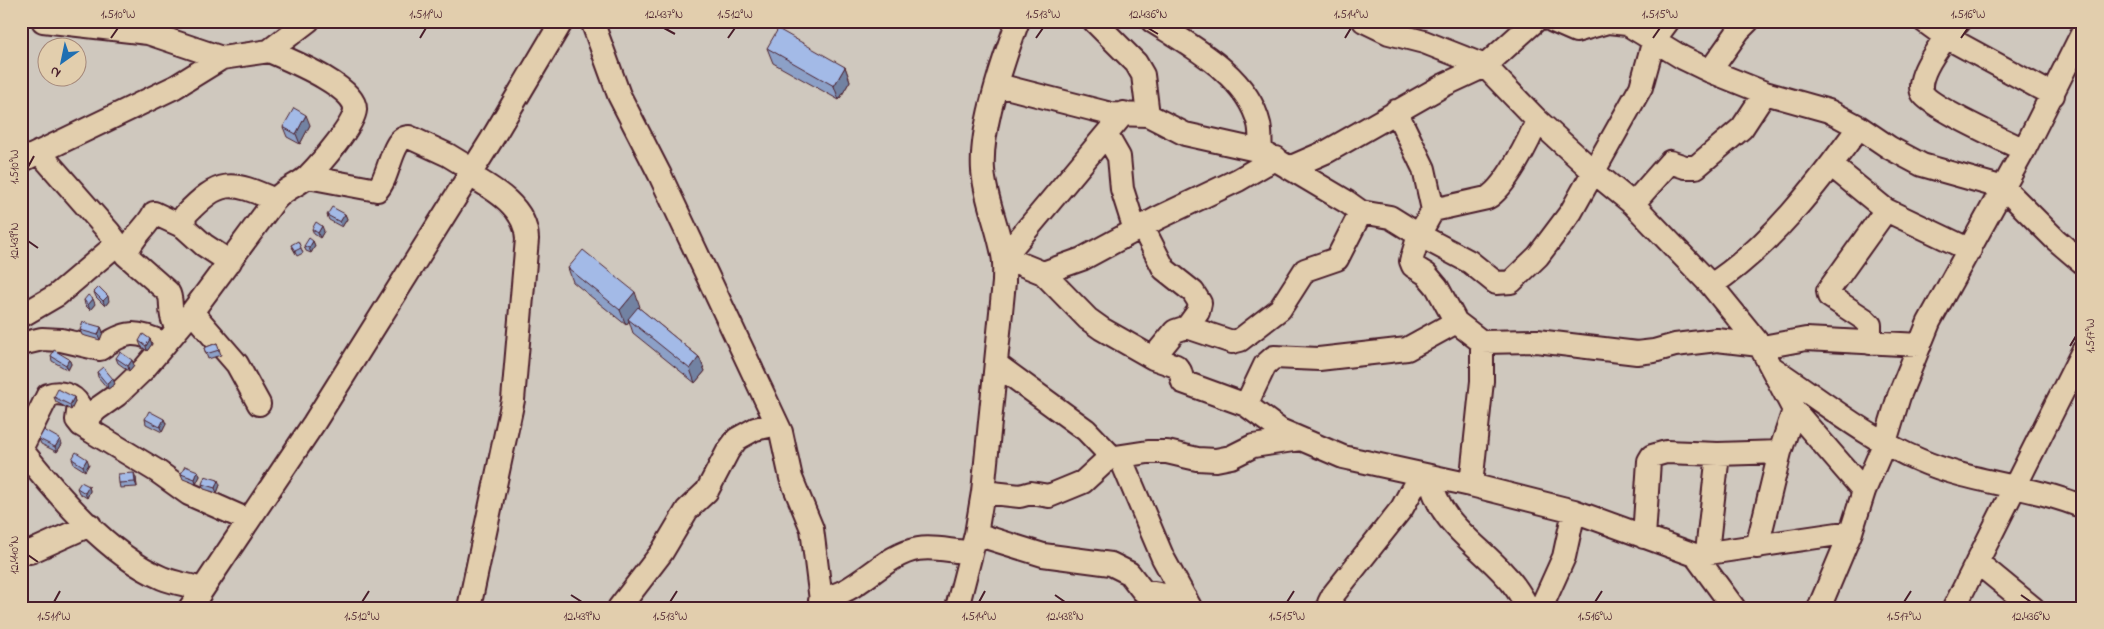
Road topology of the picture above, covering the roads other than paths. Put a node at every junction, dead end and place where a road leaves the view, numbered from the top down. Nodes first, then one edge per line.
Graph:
1 (43, 21) edge
2 (308, 21) edge
3 (562, 21) edge
4 (592, 21) edge
5 (1018, 21) edge
6 (1094, 21) edge
7 (1152, 21) edge
8 (1364, 21) edge
9 (1535, 21) edge
10 (1553, 21) edge
11 (1668, 21) edge
12 (1748, 21) edge
13 (1924, 21) edge
14 (95, 24) edge
15 (1392, 27) edge
16 (1953, 29) edge
17 (2083, 32) edge
18 (1654, 40) junction
19 (269, 51) junction
20 (222, 58) junction
21 (1485, 66) junction
22 (1710, 71) junction
23 (998, 85) junction
24 (1765, 93) junction
25 (2053, 95) junction
26 (1396, 111) junction
27 (1124, 113) junction
28 (1148, 115) junction
29 (1537, 120) junction
30 (1859, 127) junction
31 (1107, 136) junction
32 (2024, 150) junction
33 (30, 156) edge
34 (1275, 159) junction
35 (1832, 165) junction
36 (470, 172) junction
37 (1594, 172) junction
38 (308, 177) junction
39 (2004, 188) junction
40 (275, 200) junction
41 (1634, 204) junction
42 (1433, 210) junction
43 (1886, 210) junction
44 (1361, 212) junction
45 (184, 227) junction
46 (1138, 228) junction
47 (1419, 235) junction
48 (122, 250) junction
49 (1970, 250) junction
50 (1004, 257) junction
51 (230, 262) junction
52 (2083, 263) edge
53 (1043, 273) junction
54 (1711, 285) junction
55 (21, 316) edge
56 (1456, 322) junction
57 (1187, 327) junction
58 (178, 328) junction
59 (1482, 342) junction
60 (1870, 342) junction
61 (21, 344) edge
62 (1759, 344) junction
63 (1920, 345) junction
64 (2083, 352) edge
65 (1152, 358) junction
66 (996, 364) junction
67 (1771, 367) junction
68 (259, 404) dead end
69 (1246, 405) junction
70 (1794, 410) junction
71 (778, 424) junction
72 (81, 425) junction
73 (1304, 439) junction
74 (1885, 442) junction
75 (1780, 452) junction
76 (1718, 454) junction
77 (1115, 458) junction
78 (1425, 476) junction
79 (1471, 485) junction
80 (2015, 488) junction
81 (1864, 491) junction
82 (983, 492) junction
83 (2083, 507) edge
84 (1574, 511) junction
85 (248, 520) junction
86 (90, 525) junction
87 (1851, 532) junction
88 (1644, 538) junction
89 (973, 543) junction
90 (1756, 547) junction
91 (21, 550) edge
92 (1701, 553) junction
93 (1978, 562) junction
94 (202, 589) junction
95 (1143, 600) edge
96 (1188, 603) edge
97 (821, 604) edge
98 (190, 608) edge
99 (469, 608) edge
100 (619, 608) edge
101 (957, 608) edge
102 (1330, 608) edge
103 (1528, 608) edge
104 (1542, 608) edge
105 (1734, 608) edge
106 (1819, 608) edge
107 (1954, 608) edge
108 (2033, 608) edge

1 - 14 street
2 - 19 street
3 - 36 street
4 - 71 street
5 - 23 street
6 - 28 street
7 - 34 street
8 - 15 street
9 - 21 street
10 - 18 street
11 - 18 street
12 - 22 street
13 - 16 street
14 - 20 street
15 - 21 street
16 - 25 street
16 - 32 street
17 - 25 street
18 - 22 street
18 - 37 street
19 - 20 street
19 - 38 street
20 - 33 street
21 - 26 street
21 - 29 street
22 - 24 street
23 - 27 street
23 - 50 street
24 - 30 street
24 - 41 street
25 - 32 street
26 - 34 street
26 - 42 street
27 - 28 street
27 - 31 street
28 - 34 street
29 - 37 street
29 - 42 street
30 - 35 street
30 - 39 street
31 - 46 street
31 - 50 street
32 - 39 street
33 - 48 street
34 - 44 street
34 - 46 street
35 - 43 street
35 - 54 street
36 - 38 street
36 - 85 street
36 - 99 street
37 - 41 street
37 - 47 street
38 - 40 street
39 - 49 street
39 - 52 street
40 - 45 street
40 - 51 street
41 - 54 street
42 - 47 street
43 - 49 street
43 - 60 street
44 - 47 street
44 - 57 street
45 - 48 street
45 - 51 street
46 - 53 street
46 - 57 street
47 - 56 street
48 - 55 street
48 - 58 street
49 - 63 street
50 - 53 street
50 - 66 street
51 - 58 street
53 - 65 street
54 - 62 street
56 - 59 street
56 - 69 street
57 - 65 street
58 - 61 street
58 - 68 street
58 - 72 street
59 - 62 street
59 - 79 street
60 - 62 street
60 - 63 street
62 - 67 street
63 - 74 street
64 - 80 street
65 - 69 street
66 - 77 street
66 - 82 street
67 - 70 street
67 - 74 street
69 - 73 street
70 - 75 street
70 - 81 street
71 - 97 street
71 - 100 street
72 - 85 street
72 - 86 street
73 - 77 street
73 - 78 street
74 - 80 street
74 - 81 street
75 - 76 street
75 - 90 street
76 - 88 street
76 - 92 street
77 - 82 street
77 - 96 street
78 - 79 street
78 - 102 street
78 - 103 street
79 - 84 street
80 - 83 street
80 - 93 street
81 - 87 street
82 - 89 street
84 - 88 street
84 - 104 street
85 - 94 street
86 - 91 street
86 - 94 street
87 - 90 street
87 - 106 street
88 - 92 street
89 - 95 street
89 - 97 street
89 - 101 street
90 - 92 street
92 - 105 street
93 - 107 street
93 - 108 street
94 - 98 street
95 - 96 street

